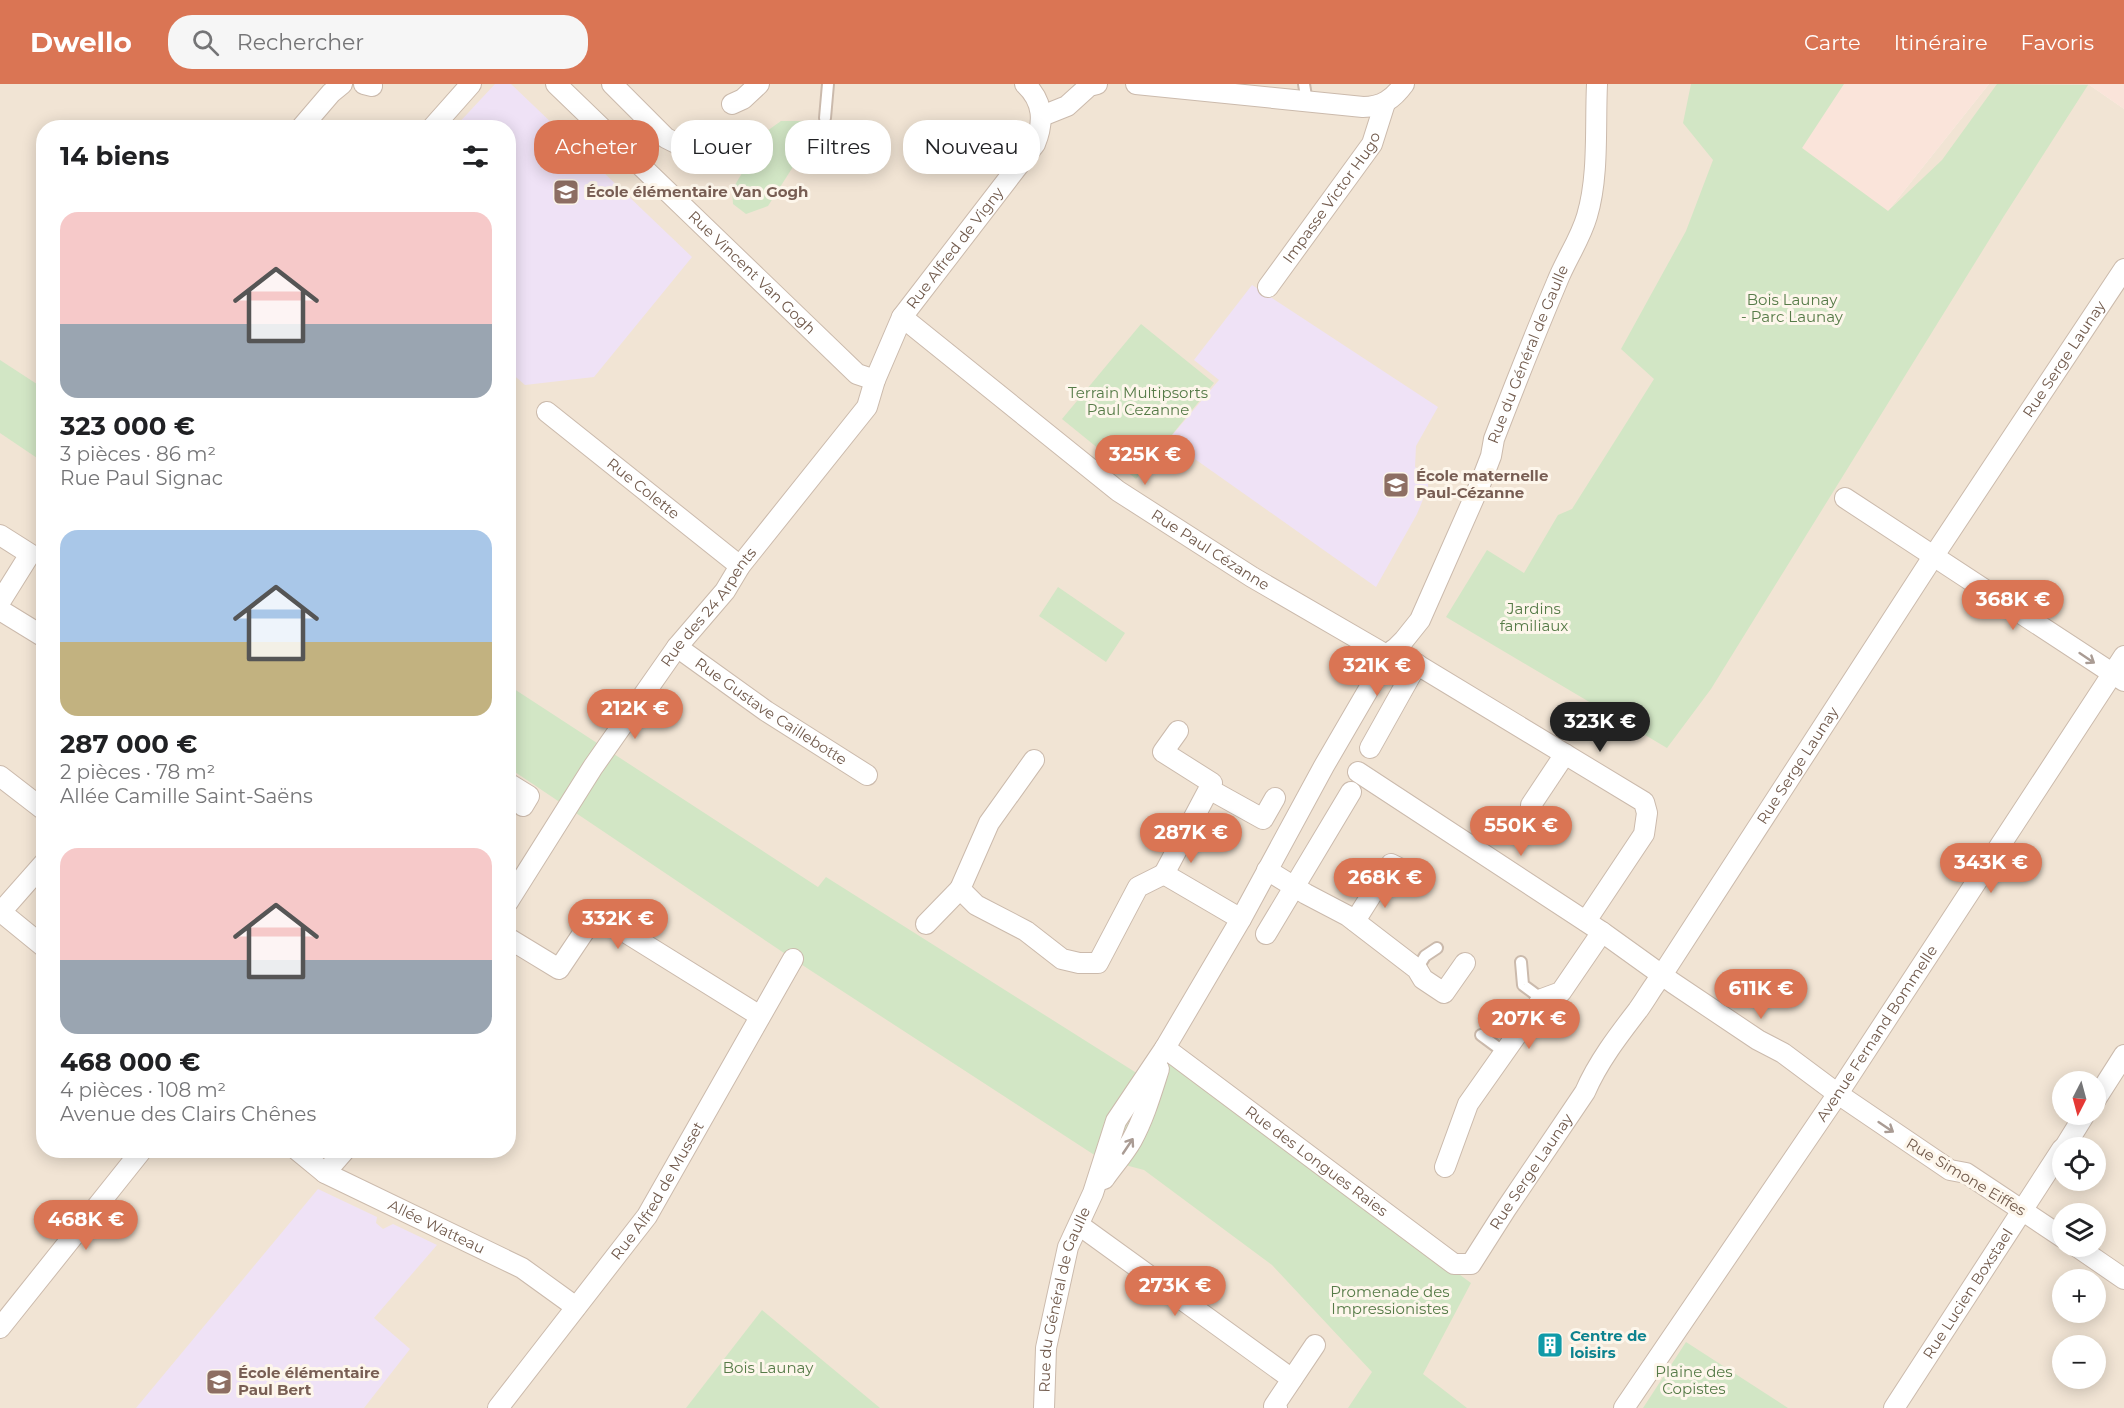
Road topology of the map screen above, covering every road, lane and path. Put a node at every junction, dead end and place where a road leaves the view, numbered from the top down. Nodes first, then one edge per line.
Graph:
1 (342, 84) edge
2 (471, 84) edge
3 (556, 84) edge
4 (612, 84) edge
5 (759, 84) edge
6 (828, 84) edge
7 (1025, 84) edge
8 (1137, 84) edge
9 (1404, 84) edge
10 (1597, 84) edge
11 (1091, 85) edge
12 (1305, 93) edge
13 (1385, 103) junction
14 (732, 104) dead end
15 (1042, 116) junction
16 (825, 118) dead end
17 (308, 120) edge
18 (439, 120) edge
19 (671, 140) edge
20 (2124, 269) edge
21 (1268, 287) dead end
22 (902, 317) junction
23 (875, 380) junction
24 (547, 412) dead end
25 (1845, 498) dead end
26 (0, 535) edge
27 (1934, 556) junction
28 (740, 566) junction
29 (0, 602) edge
30 (0, 610) edge
31 (36, 632) edge
32 (677, 647) junction
33 (1390, 653) junction
34 (2124, 656) edge
35 (1417, 664) junction
36 (2118, 678) edge
37 (1178, 731) dead end
38 (1370, 748) dead end
39 (1565, 754) junction
40 (1034, 760) dead end
41 (1358, 772) dead end
42 (867, 775) dead end
43 (0, 776) edge
44 (516, 788) edge
45 (1209, 789) junction
46 (1351, 792) dead end
47 (1275, 798) dead end
48 (36, 804) edge
49 (523, 806) dead end
50 (1531, 806) dead end
51 (1399, 868) dead end
52 (1267, 870) junction
53 (36, 872) edge
54 (1164, 874) junction
55 (1294, 886) junction
56 (516, 889) edge
57 (960, 889) junction
58 (0, 913) edge
59 (1240, 919) junction
60 (1355, 921) junction
61 (926, 924) dead end
62 (1594, 927) junction
63 (1266, 934) dead end
64 (36, 941) edge
65 (516, 943) edge
66 (1437, 948) dead end
67 (793, 959) dead end
68 (1521, 962) dead end
69 (1465, 963) dead end
70 (1417, 969) junction
71 (1662, 975) junction
72 (1542, 999) junction
73 (760, 1016) junction
74 (1481, 1035) dead end
75 (1165, 1048) junction
76 (1504, 1052) junction
77 (2124, 1055) edge
78 (2106, 1083) edge
79 (1838, 1094) junction
80 (136, 1158) edge
81 (307, 1158) edge
82 (338, 1158) edge
83 (2052, 1165) edge
84 (1445, 1167) dead end
85 (325, 1173) junction
86 (2023, 1210) junction
87 (1079, 1225) junction
88 (2052, 1230) edge
89 (2092, 1257) edge
90 (1471, 1264) joint
91 (2124, 1279) edge
92 (576, 1307) junction
93 (0, 1328) edge
94 (1315, 1345) dead end
95 (1292, 1379) junction
96 (498, 1408) edge
97 (1044, 1408) edge
98 (1277, 1408) edge
99 (1624, 1408) edge
100 (1894, 1408) edge

1 - 17 street
2 - 18 street
3 - 23 street, Rue Vincent Van Gogh
4 - 19 street
5 - 14 street
6 - 16 lane
7 - 15 street
8 - 12 street
9 - 13 street
10 - 33 street, Rue du Général de Gaulle
11 - 15 street
12 - 13 street
13 - 21 street, Impasse Victor Hugo
15 - 22 street, Rue Alfred de Vigny
20 - 27 street, Rue Serge Launay
22 - 23 street, Rue Alfred de Vigny
22 - 33 street, Rue Paul Cézanne
23 - 28 street, Rue des 24 Arpents
24 - 28 street, Rue Colette
25 - 27 street
26 - 29 street
27 -> 36 street
27 - 71 street, Rue Serge Launay
28 - 32 street, Rue des 24 Arpents
30 - 31 street
32 - 42 street, Rue Gustave Caillebotte
32 - 56 street, Rue des 24 Arpents
33 - 35 street, Rue Paul Cézanne
33 - 52 street, Rue du Général de Gaulle
34 - 36 street, Avenue Fernand Bommelle
35 - 38 street
35 - 39 street, Rue Paul Cézanne
36 - 79 street, Avenue Fernand Bommelle
37 - 45 street
39 - 50 street
39 - 62 street, Rue Paul Cézanne
40 - 57 street
41 - 62 street, Rue Simone Eiffes
43 - 48 street
44 - 49 street
45 - 47 street
45 - 54 street
46 - 55 street
51 - 60 street
52 - 55 street
52 - 59 street, Rue du Général de Gaulle
53 - 58 street
54 - 57 street
54 - 59 street
55 - 60 street
55 - 63 street
57 - 61 street
58 - 64 street
59 - 75 street, Rue du Général de Gaulle
60 - 70 street
62 - 71 street, Rue Simone Eiffes
62 - 72 street, Rue Paul Cézanne
65 - 73 street
66 - 70 lane
67 - 73 street, Rue Alfred de Musset
68 - 72 lane
69 - 70 street
71 - 79 street, Rue Simone Eiffes
71 - 90 street, Rue Serge Launay
72 - 76 street
73 - 92 street, Rue Alfred de Musset
74 - 76 lane
75 - 87 street, Rue du Général de Gaulle
75 - 90 street, Rue des Longues Raies
76 - 84 street
77 - 78 street
79 -> 86 street, Rue Simone Eiffes
79 - 99 street, Avenue Fernand Bommelle
80 - 93 street
81 - 85 street, Allée Watteau
82 - 85 street
83 - 86 street, Rue Lucien Boxstael
85 - 92 street, Allée Watteau
86 - 88 street, Rue Simone Eiffes
86 - 100 street, Rue Lucien Boxstael
87 - 95 street
87 - 97 street, Rue du Général de Gaulle
89 - 91 street
92 - 96 street, Rue Alfred de Musset
94 - 95 street
95 - 98 street

